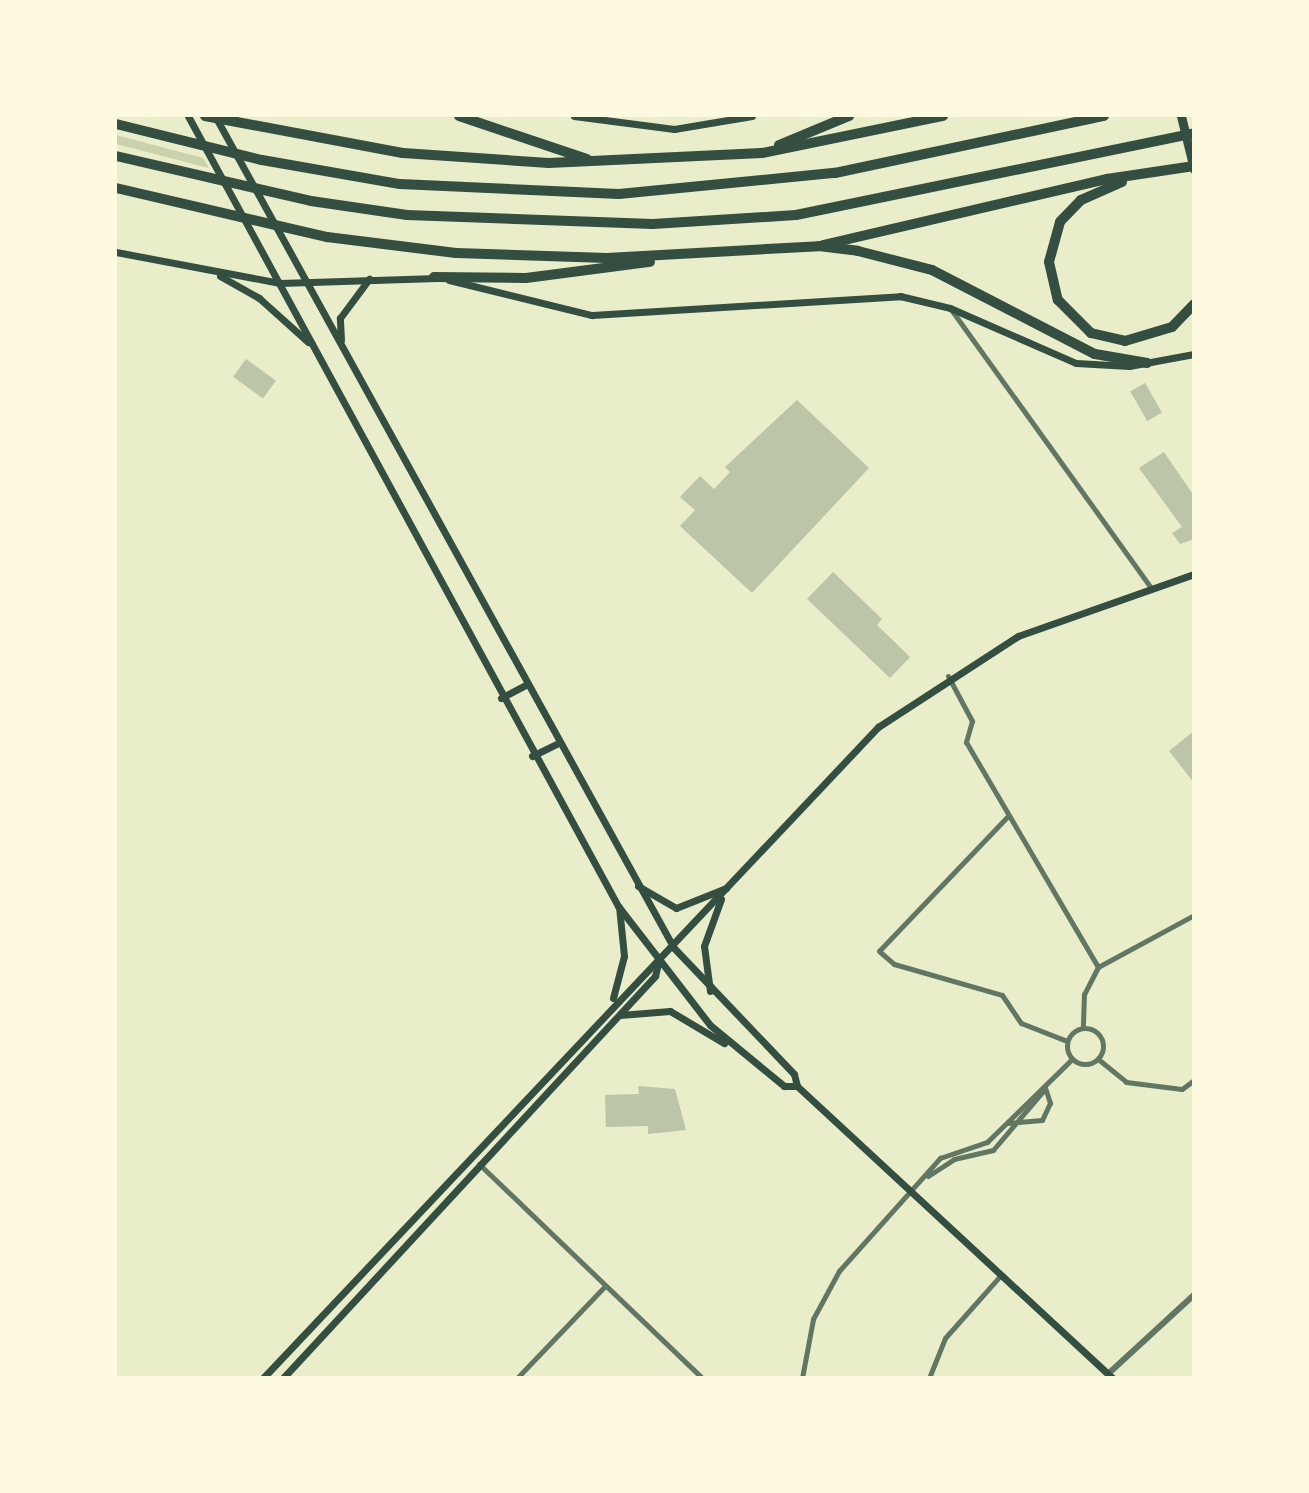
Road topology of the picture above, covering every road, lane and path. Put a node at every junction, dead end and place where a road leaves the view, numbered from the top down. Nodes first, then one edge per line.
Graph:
1 (188, 116) edge
2 (205, 116) edge
3 (215, 116) edge
4 (459, 116) edge
5 (574, 116) edge
6 (752, 116) edge
7 (849, 116) edge
8 (943, 116) edge
9 (1104, 116) edge
10 (1181, 116) edge
11 (116, 124) edge
12 (1194, 133) edge
13 (762, 153) junction
14 (116, 156) edge
15 (598, 163) junction
16 (1194, 167) edge
17 (1147, 173) junction
18 (116, 188) edge
19 (819, 246) junction
20 (116, 252) edge
21 (683, 256) junction
22 (216, 274) junction
23 (435, 277) junction
24 (369, 279) junction
25 (280, 283) junction
26 (309, 283) junction
27 (1194, 304) edge
28 (950, 308) junction
29 (341, 345) junction
30 (313, 347) junction
31 (1194, 354) edge
32 (1147, 363) junction
33 (1194, 574) edge
34 (1151, 588) junction
35 (948, 676) junction
36 (524, 685) junction
37 (501, 698) junction
38 (557, 744) junction
39 (532, 755) junction
40 (1007, 817) junction
41 (633, 881) junction
42 (730, 886) junction
43 (618, 906) junction
44 (1194, 915) edge
45 (674, 948) junction
46 (658, 964) junction
47 (1098, 967) junction
48 (710, 992) junction
49 (609, 1006) junction
50 (619, 1015) junction
51 (1083, 1028) junction
52 (1067, 1041) junction
53 (747, 1059) junction
54 (1072, 1059) junction
55 (1098, 1059) junction
56 (1194, 1080) edge
57 (797, 1086) junction
58 (1045, 1088) junction
59 (1007, 1123) junction
60 (1017, 1126) junction
61 (955, 1150) junction
62 (959, 1158) junction
63 (479, 1164) junction
64 (928, 1176) junction
65 (912, 1192) junction
66 (1001, 1275) junction
67 (604, 1287) junction
68 (1194, 1295) edge
69 (1110, 1376) edge
70 (262, 1377) edge
71 (283, 1377) edge
72 (517, 1377) edge
73 (702, 1377) edge
74 (802, 1377) edge
75 (929, 1377) edge

1 - 25 main road
2 - 15 highway
3 - 26 main road
4 - 15 highway
5 - 6 main road
7 - 13 highway
8 - 13 highway
9 - 11 highway
10 - 16 highway
12 - 14 highway
13 - 15 highway
16 - 17 highway
17 - 19 highway
17 - 27 highway
18 - 21 highway
19 - 21 highway
19 - 32 highway
20 - 22 main road
21 - 23 highway
22 - 25 main road
22 - 30 main road
23 - 24 main road
23 - 28 main road
24 - 26 main road
24 - 29 main road
25 - 26 main road
25 - 30 main road
26 - 29 main road
28 - 32 main road
28 - 34 street
29 - 36 main road
30 - 37 main road
31 - 32 main road
33 - 34 main road
34 - 35 main road
35 - 40 street
35 - 42 main road
36 - 37 main road
36 - 38 main road
37 - 39 main road
38 - 39 main road
38 - 41 main road
39 - 43 main road
40 - 47 street
40 - 52 street
41 - 42 main road
41 - 45 main road
42 - 45 main road
42 - 48 main road
43 - 46 main road
43 - 49 main road
44 - 47 street
45 - 46 main road
45 - 48 main road
46 - 49 main road
46 - 50 main road
46 - 53 main road
47 - 51 street
48 - 57 main road
49 - 70 main road
50 - 53 main road
50 - 63 main road
51 - 52 street
51 - 55 street
52 - 54 street
53 - 57 main road
54 - 55 street
54 - 58 street
55 - 56 street
57 - 65 main road
58 - 59 street
58 - 60 street
58 - 60 street
59 - 60 street
59 - 61 street
60 - 62 street
61 - 62 street
61 - 64 street
62 - 64 street
63 - 67 street
63 - 71 main road
64 - 65 street
65 - 66 main road
65 - 74 street
66 - 69 main road
66 - 75 street
67 - 72 street
67 - 73 street
68 - 69 street

